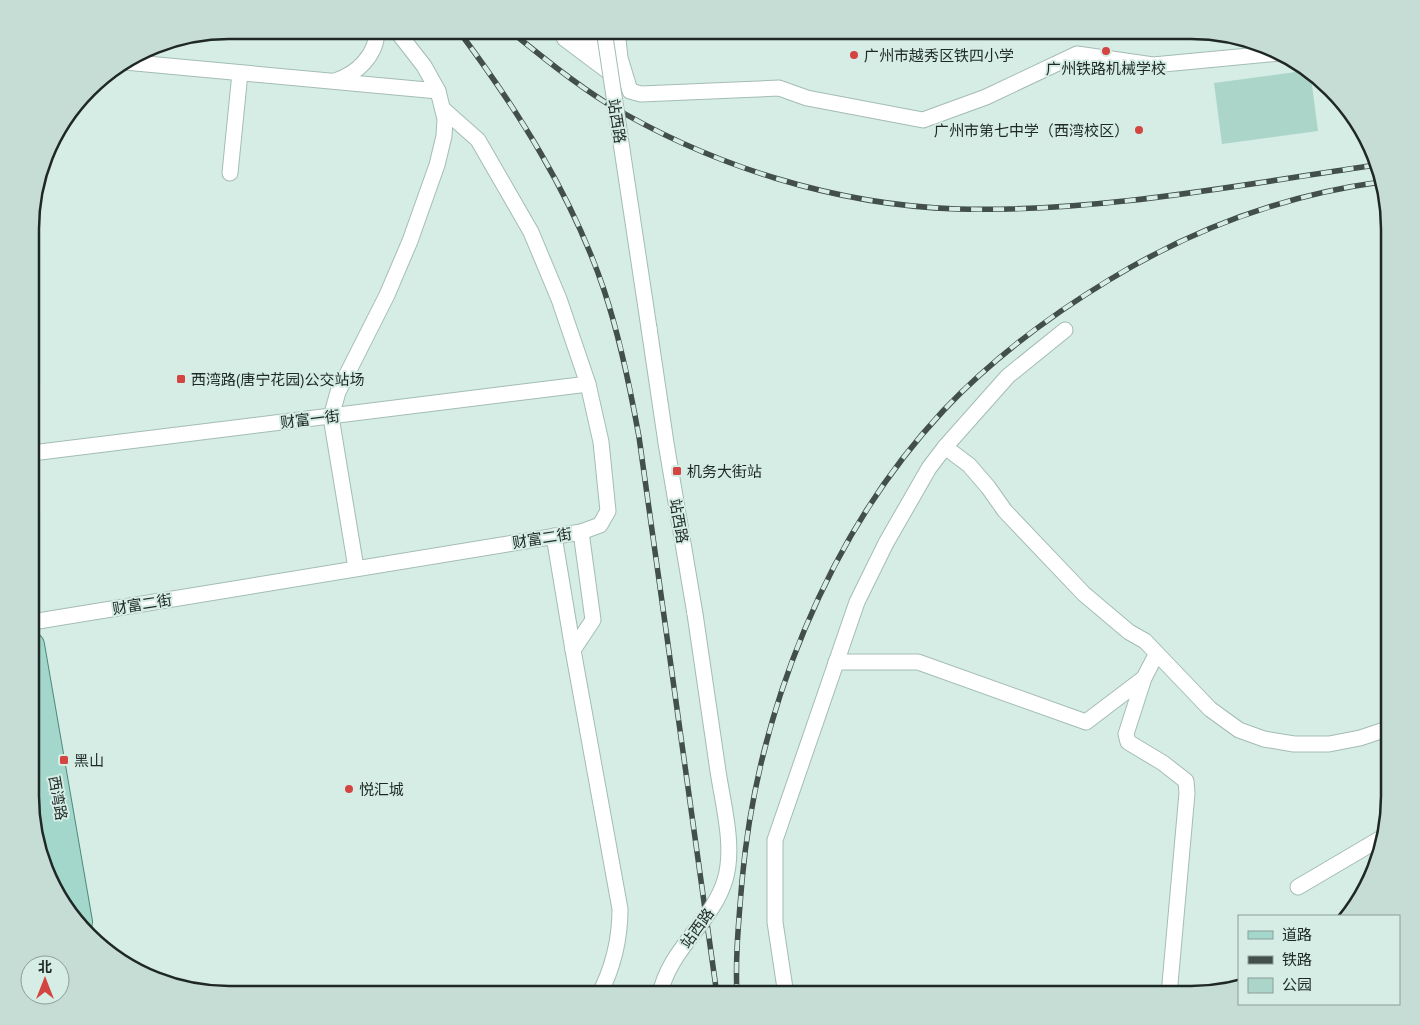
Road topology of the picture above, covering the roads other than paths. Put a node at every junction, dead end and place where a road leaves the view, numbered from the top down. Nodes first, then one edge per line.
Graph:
1 (377, 39) edge
2 (403, 39) edge
3 (565, 39) edge
4 (587, 39) edge
5 (605, 39) edge
6 (618, 39) edge
7 (1265, 54) edge
8 (135, 63) edge
9 (610, 72) junction
10 (240, 73) junction
11 (626, 74) junction
12 (331, 82) junction
13 (438, 91) junction
14 (443, 109) junction
15 (230, 173) dead end
16 (1064, 330) dead end
17 (588, 384) junction
18 (331, 417) junction
19 (945, 447) junction
20 (39, 452) edge
21 (581, 532) junction
22 (554, 536) junction
23 (356, 568) junction
24 (39, 621) edge
25 (573, 650) junction
26 (1156, 654) junction
27 (836, 662) junction
28 (1144, 678) junction
29 (39, 685) edge
30 (1381, 731) edge
31 (39, 804) edge
32 (1376, 842) edge
33 (47, 852) edge
34 (1298, 887) dead end
35 (78, 912) edge
36 (603, 986) edge
37 (663, 986) edge
38 (785, 986) edge
39 (1170, 986) edge

1 - 12 street
2 - 13 street
3 - 9 street
4 - 11 street
5 - 9 street, 站西路, bridge
6 - 11 street
7 - 11 street
8 - 10 street
9 - 37 street, 站西路, bridge
10 - 12 street
10 - 15 street
12 - 13 street
13 - 14 street
14 - 17 street
14 - 18 street
16 - 19 street
17 - 18 street, 财富一街
17 - 21 street
18 - 20 street, 财富一街
18 - 23 street
19 - 26 street
19 - 27 street
21 - 22 street, 财富二街
21 - 25 street, 财富二街
22 - 23 street, 财富二街
22 - 25 street
23 - 24 street, 财富二街
25 - 36 street
26 - 28 street
26 - 30 street
27 - 28 street
27 - 38 street
28 - 39 street
29 - 35 main road, 西湾路
31 - 33 main road, 西湾路
32 - 34 street

